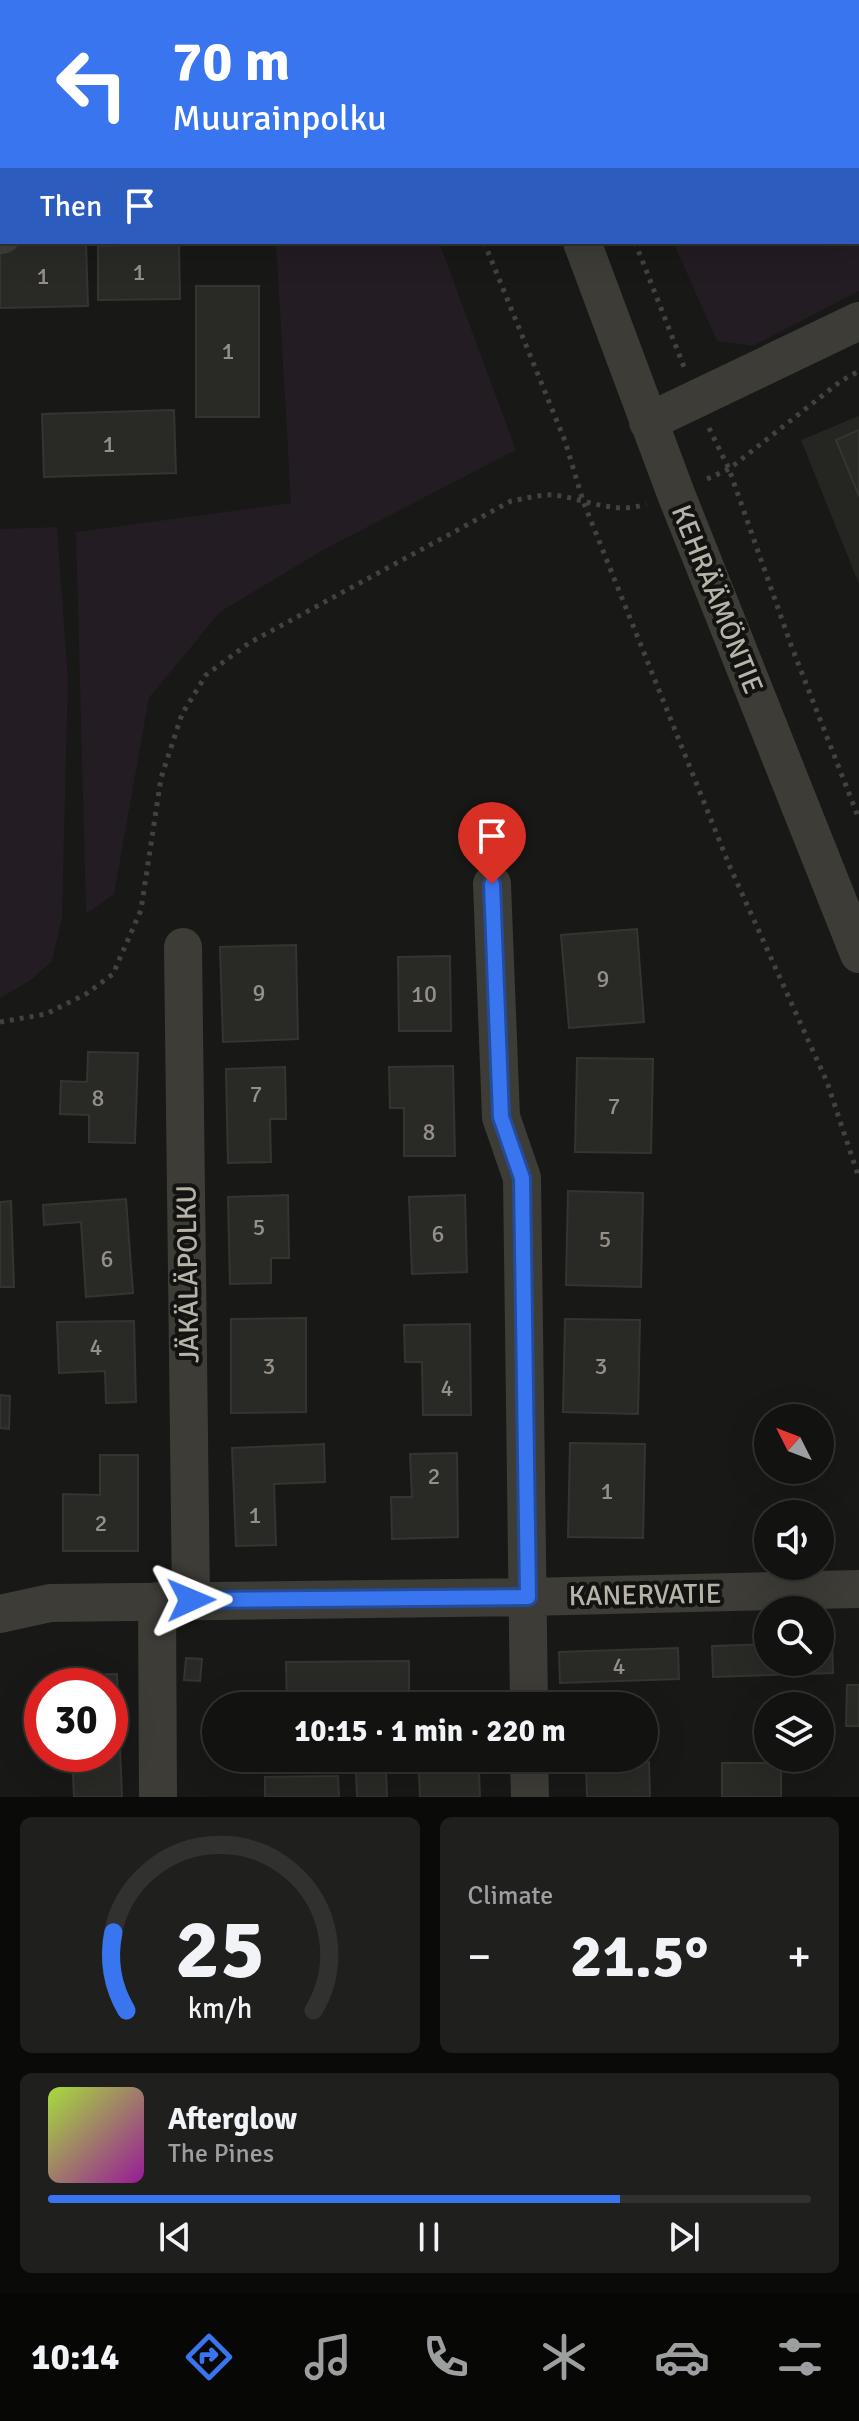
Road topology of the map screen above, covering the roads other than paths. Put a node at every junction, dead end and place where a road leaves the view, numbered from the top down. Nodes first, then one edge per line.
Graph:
1 (583, 244) edge
2 (859, 321) edge
3 (648, 422) junction
4 (492, 884) dead end
5 (183, 947) dead end
6 (859, 954) edge
7 (859, 1589) edge
8 (528, 1597) junction
9 (174, 1600) junction
10 (0, 1614) edge
11 (529, 1692) edge
12 (529, 1772) edge
13 (158, 1797) edge
14 (530, 1797) edge

1 - 3 street, KEHRÄÄMÖNTIE
2 - 3 street
3 - 6 street, KEHRÄÄMÖNTIE
4 - 8 street
5 - 9 street, JÄKÄLÄPOLKU
7 - 8 street, KANERVATIE
8 - 9 street, KANERVATIE
8 - 11 street
9 - 10 street, KANERVATIE
9 - 13 street, JÄKÄLÄPOLKU
12 - 14 street

